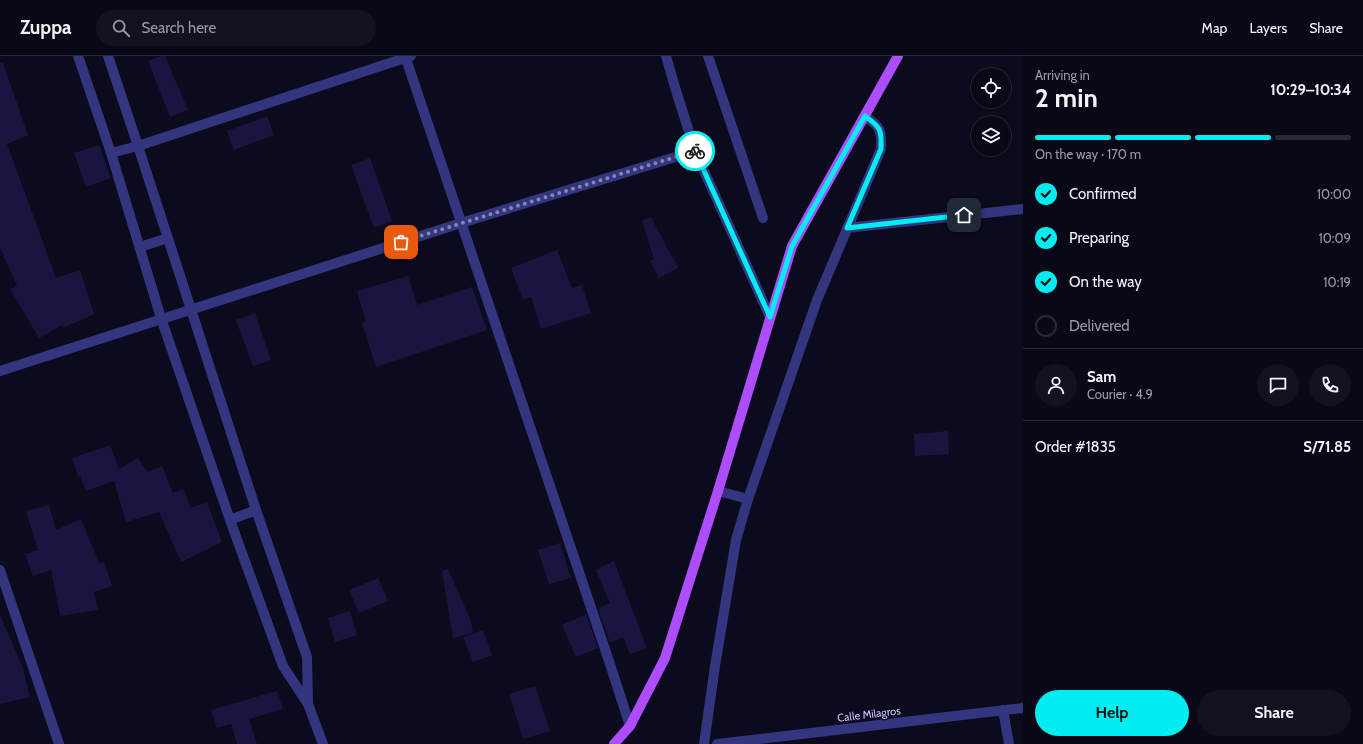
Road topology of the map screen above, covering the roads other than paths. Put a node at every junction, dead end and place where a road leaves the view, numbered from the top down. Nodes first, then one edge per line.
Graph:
1 (78, 56) edge
2 (108, 56) edge
3 (666, 56) edge
4 (708, 56) edge
5 (898, 56) edge
6 (408, 57) edge
7 (865, 116) junction
8 (138, 146) junction
9 (695, 151) junction
10 (111, 153) junction
11 (1023, 209) edge
12 (763, 218) dead end
13 (461, 223) junction
14 (847, 228) junction
15 (168, 238) junction
16 (140, 248) junction
17 (192, 310) junction
18 (770, 317) junction
19 (162, 318) junction
20 (0, 371) edge
21 (718, 491) junction
22 (748, 499) junction
23 (256, 510) junction
24 (230, 520) junction
25 (0, 570) edge
26 (308, 704) junction
27 (1023, 708) edge
28 (1003, 710) junction
29 (630, 726) junction
30 (59, 744) edge
31 (323, 744) edge
32 (614, 744) edge
33 (704, 744) edge
34 (717, 744) edge
35 (1009, 744) edge

1 - 10 street
2 - 8 street
3 - 9 street
4 - 12 street
5 - 7 main road
6 - 8 street
6 - 13 street
7 - 14 street
7 - 18 main road
8 - 10 street
8 - 15 street
9 - 13 street
9 - 18 street
10 - 16 street
11 - 14 street
13 - 17 street
13 - 29 street
14 - 22 street
15 - 16 street
15 - 17 street
16 - 19 street
17 - 19 street
17 - 23 street
18 - 21 main road
19 - 20 street
19 - 24 street
21 - 22 street
21 - 29 main road
22 - 33 street
23 - 24 street
23 - 26 street
24 - 26 street
25 - 30 street
26 - 31 street
27 - 28 street, Calle Milagros
28 - 34 street, Calle Milagros
28 - 35 street
29 - 32 main road

